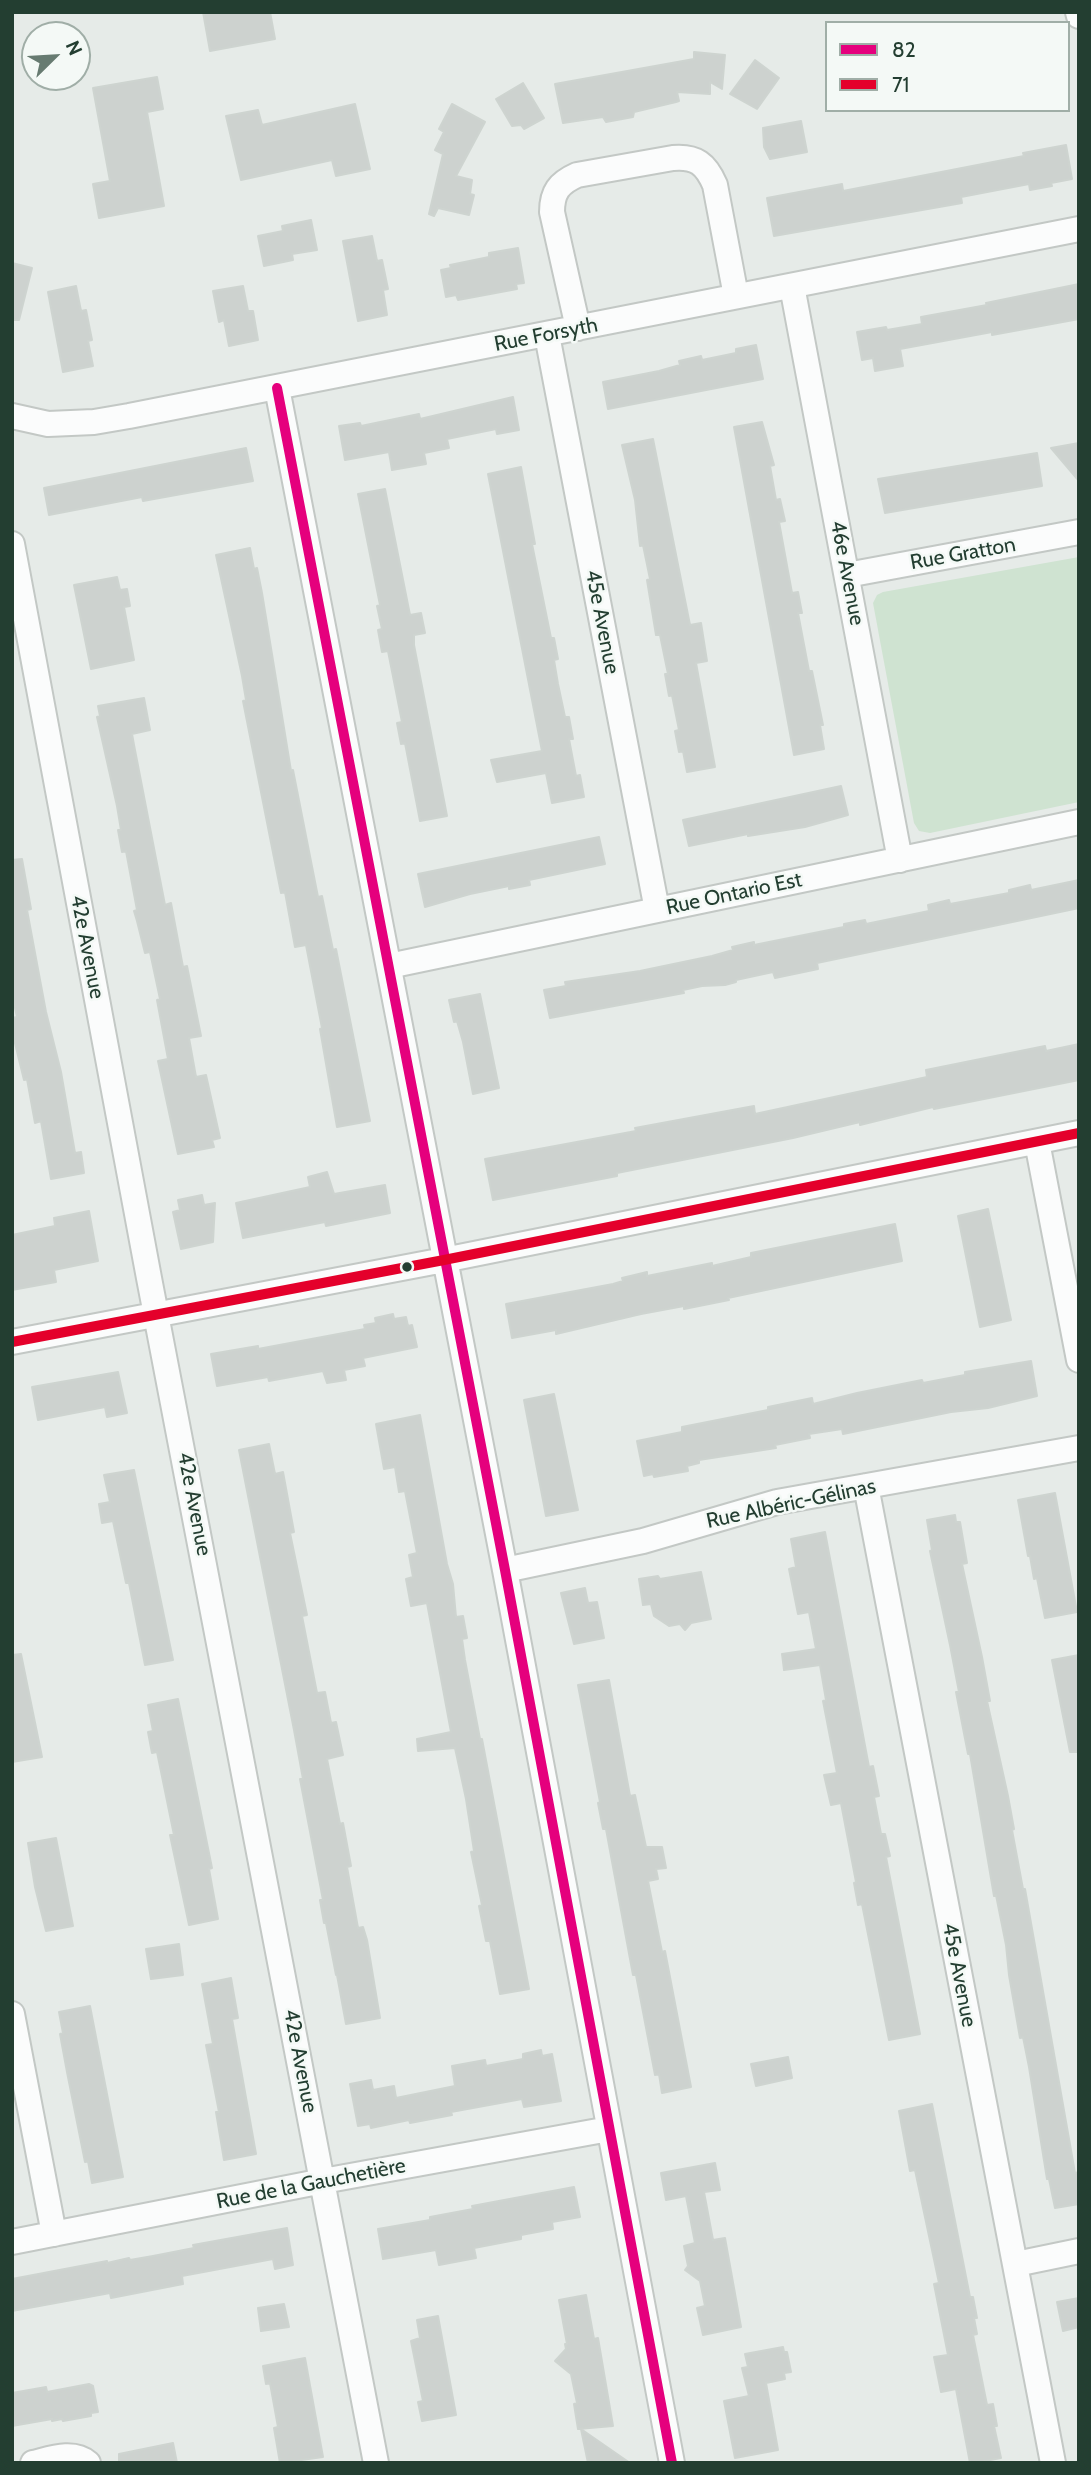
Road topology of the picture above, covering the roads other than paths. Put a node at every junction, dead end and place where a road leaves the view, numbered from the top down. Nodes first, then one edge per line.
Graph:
1 (1079, 229) edge
2 (793, 286) junction
3 (736, 296) junction
4 (578, 328) junction
5 (547, 335) junction
6 (277, 388) junction
7 (12, 416) edge
8 (1079, 532) edge
9 (12, 544) edge
10 (847, 575) junction
11 (1079, 822) edge
12 (900, 860) junction
13 (657, 910) junction
14 (389, 966) junction
15 (1079, 1133) edge
16 (1037, 1142) junction
17 (444, 1260) junction
18 (157, 1315) junction
19 (12, 1342) edge
20 (1079, 1360) edge
21 (1079, 1448) edge
22 (866, 1486) junction
23 (505, 1570) junction
24 (12, 2014) edge
25 (610, 2129) junction
26 (323, 2181) junction
27 (54, 2234) junction
28 (12, 2242) edge
29 (1079, 2251) edge
30 (1016, 2264) junction
31 (33, 2463) edge
32 (88, 2463) edge
33 (376, 2463) edge
34 (672, 2463) edge
35 (1053, 2463) edge

1 - 2 street, Rue Forsyth
2 - 3 street, Rue Forsyth
2 - 10 street, 46e Avenue
3 - 4 street, Rue Forsyth
3 - 4 street
4 - 5 street, Rue Forsyth
5 - 6 street, Rue Forsyth
5 - 13 street, 45e Avenue
6 - 7 street, Rue Forsyth
6 - 14 street
8 - 10 street, Rue Gratton
9 - 18 street, 42e Avenue
10 - 12 street, 46e Avenue
11 - 12 street, Rue Ontario Est
12 - 13 street, Rue Ontario Est
13 - 14 street, Rue Ontario Est
14 - 17 street
15 - 16 street
16 - 17 street
16 - 20 street
17 - 18 street
17 - 23 street
18 - 19 street
18 - 26 street, 42e Avenue
21 - 22 street, Rue Albéric-Gélinas
22 - 23 street, Rue Albéric-Gélinas
22 - 30 street, 45e Avenue
23 - 25 street
24 - 27 street
25 - 26 street, Rue de la Gauchetière
25 - 34 street
26 - 27 street, Rue de la Gauchetière
26 - 33 street, 42e Avenue
27 - 28 street, Rue de la Gauchetière
29 - 30 street
30 - 35 street, 45e Avenue
31 - 32 street

